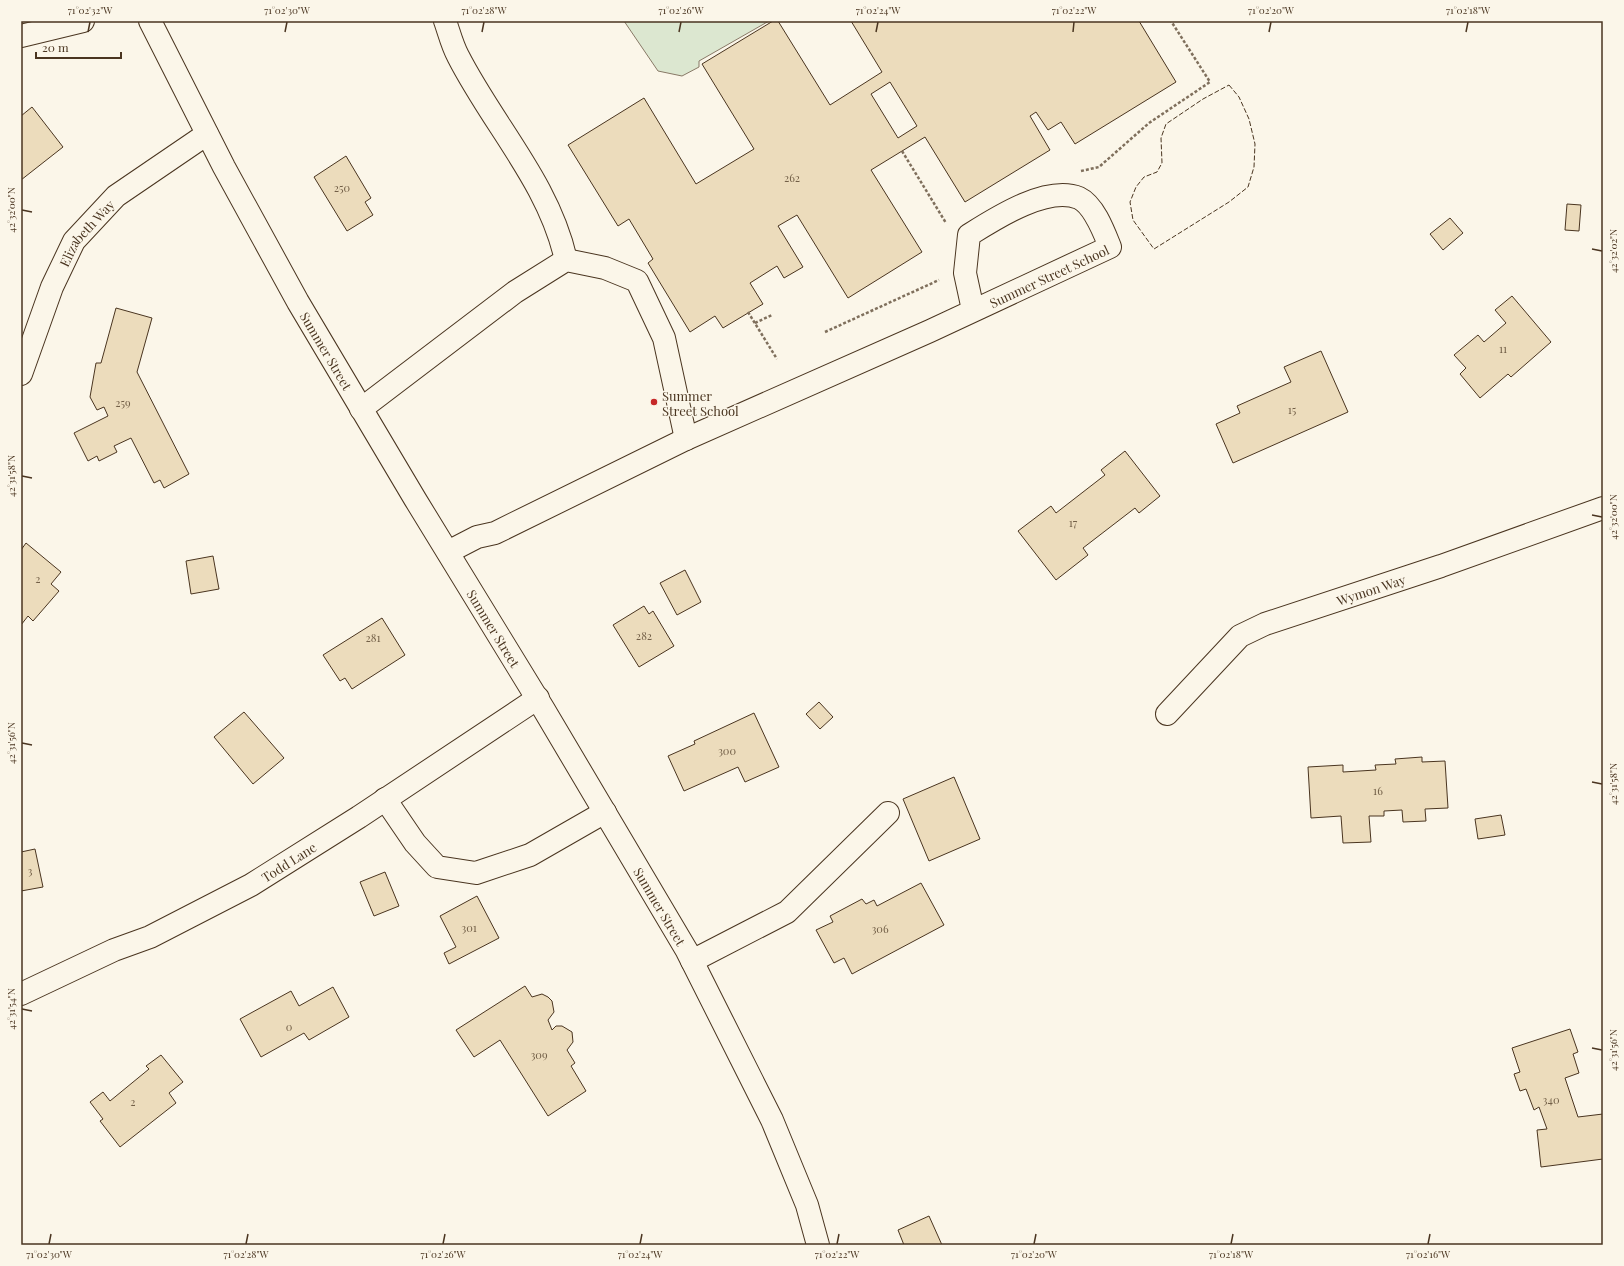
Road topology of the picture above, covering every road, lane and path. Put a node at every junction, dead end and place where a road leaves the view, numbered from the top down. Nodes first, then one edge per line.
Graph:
1 (83, 21) edge
2 (150, 21) edge
3 (445, 21) edge
4 (21, 36) edge
5 (207, 134) junction
6 (902, 151) dead end
7 (947, 224) dead end
8 (566, 260) junction
9 (973, 310) junction
10 (748, 312) dead end
11 (772, 315) dead end
12 (755, 323) junction
13 (777, 359) dead end
14 (21, 374) edge
15 (361, 408) junction
16 (686, 439) junction
17 (1603, 508) edge
18 (448, 552) junction
19 (538, 698) junction
20 (1167, 714) dead end
21 (386, 799) junction
22 (605, 812) junction
23 (888, 812) dead end
24 (692, 961) junction
25 (21, 994) edge
26 (818, 1245) edge

1 - 4 main road
2 - 5 main road, Summer Street
3 - 8 main road
5 - 14 main road, Elizabeth Way
5 - 15 main road, Summer Street
6 - 7 path
8 - 15 main road
8 - 16 main road
9 - 9 main road, Summer Street School
9 - 16 main road, Summer Street School
10 - 12 path
11 - 12 path
12 - 13 path
15 - 18 main road, Summer Street
16 - 18 main road, Summer Street School
17 - 20 main road, Wymon Way
18 - 19 main road, Summer Street
19 - 21 main road, Todd Lane
19 - 22 main road, Summer Street
21 - 22 main road
21 - 25 main road, Todd Lane
22 - 24 main road, Summer Street
23 - 24 main road
24 - 26 main road, Summer Street

